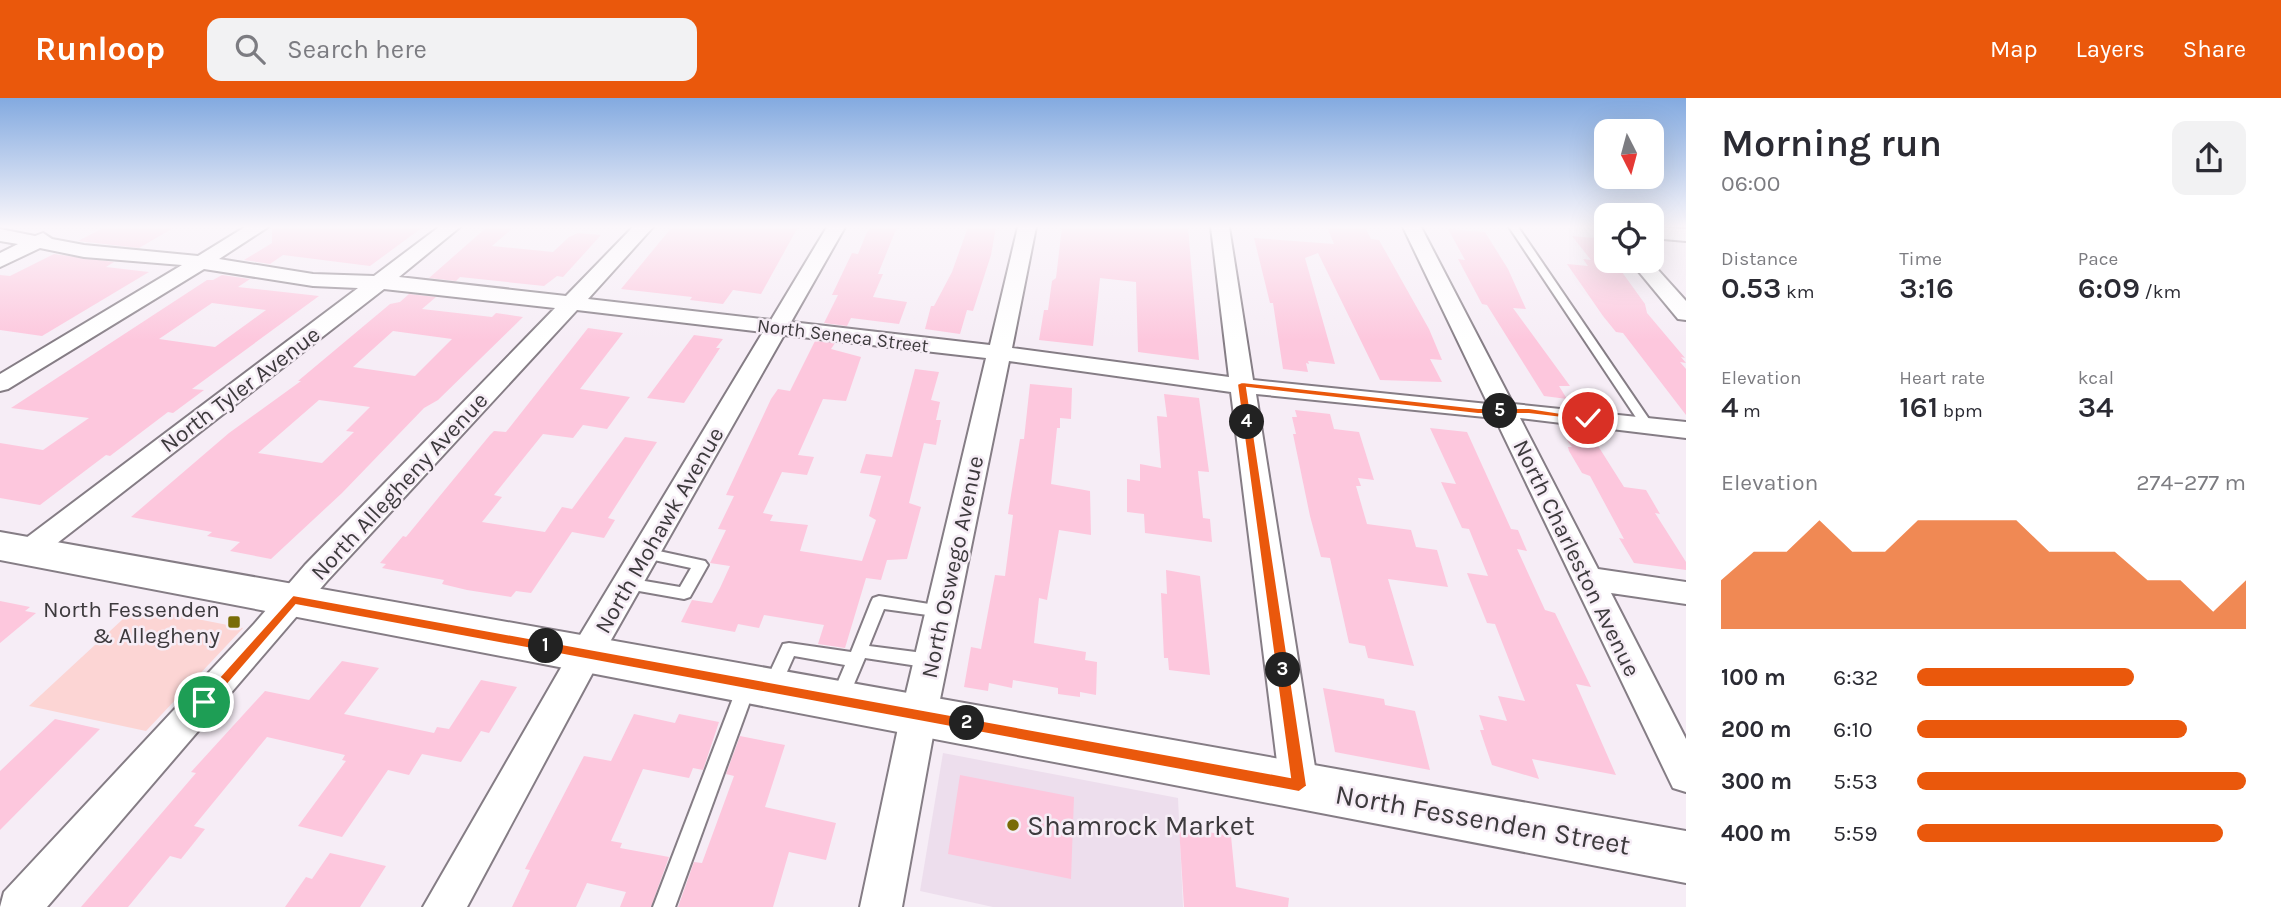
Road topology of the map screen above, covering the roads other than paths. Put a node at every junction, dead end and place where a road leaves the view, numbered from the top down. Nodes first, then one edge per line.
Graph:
1 (196, 265) edge
2 (218, 265) edge
3 (403, 265) edge
4 (609, 265) edge
5 (815, 265) edge
6 (1019, 265) edge
7 (1225, 265) edge
8 (1431, 265) edge
9 (1538, 265) edge
10 (1650, 273) edge
11 (379, 283) junction
12 (572, 303) junction
13 (1686, 314) edge
14 (778, 328) junction
15 (999, 354) junction
16 (0, 384) edge
17 (1242, 384) junction
18 (1505, 411) junction
19 (1647, 425) junction
20 (1686, 430) edge
21 (14, 548) edge
22 (645, 553) junction
23 (1585, 578) junction
24 (627, 584) junction
25 (1686, 593) edge
26 (293, 600) junction
27 (942, 611) junction
28 (586, 654) junction
29 (931, 661) junction
30 (852, 670) junction
31 (759, 685) junction
32 (919, 715) junction
33 (1686, 776) edge
34 (1299, 786) junction
35 (1686, 857) edge
36 (19, 907) edge
37 (444, 907) edge
38 (664, 907) edge
39 (881, 907) edge

1 - 16 street
2 - 11 street, North Seneca Street
3 - 11 street, North Tyler Avenue
4 - 12 street, North Allegheny Avenue
5 - 14 street, North Mohawk Avenue
6 - 15 street, North Oswego Avenue
7 - 17 street
8 - 18 street, North Charleston Avenue
9 - 19 lane
10 - 13 street
11 - 12 street, North Seneca Street
11 - 21 street, North Tyler Avenue
12 - 14 street, North Seneca Street
12 - 26 street, North Allegheny Avenue
14 - 15 street, North Seneca Street
14 - 22 street, North Mohawk Avenue
15 - 17 street, North Seneca Street
15 - 27 street, North Oswego Avenue
17 - 18 street, North Seneca Street
17 - 34 street
18 - 19 street, North Seneca Street
18 - 23 street, North Charleston Avenue
19 - 20 street, North Seneca Street
21 - 26 main road, North Fessenden Street
22 - 24 street, North Mohawk Avenue
22 - 24 lane
23 - 25 street
23 - 33 street, North Charleston Avenue
24 - 28 street, North Mohawk Avenue
26 - 28 main road, North Fessenden Street
26 - 36 street, North Allegheny Avenue
27 - 29 street, North Oswego Avenue
27 - 30 lane
28 - 31 main road, North Fessenden Street
28 - 37 street, North Mohawk Avenue
29 - 30 lane
29 - 32 street, North Oswego Avenue
30 - 31 main road, North Fessenden Street
30 - 32 main road, North Fessenden Street
31 - 38 lane
32 - 34 main road, North Fessenden Street
32 - 39 street, North Oswego Avenue
34 - 35 main road, North Fessenden Street

